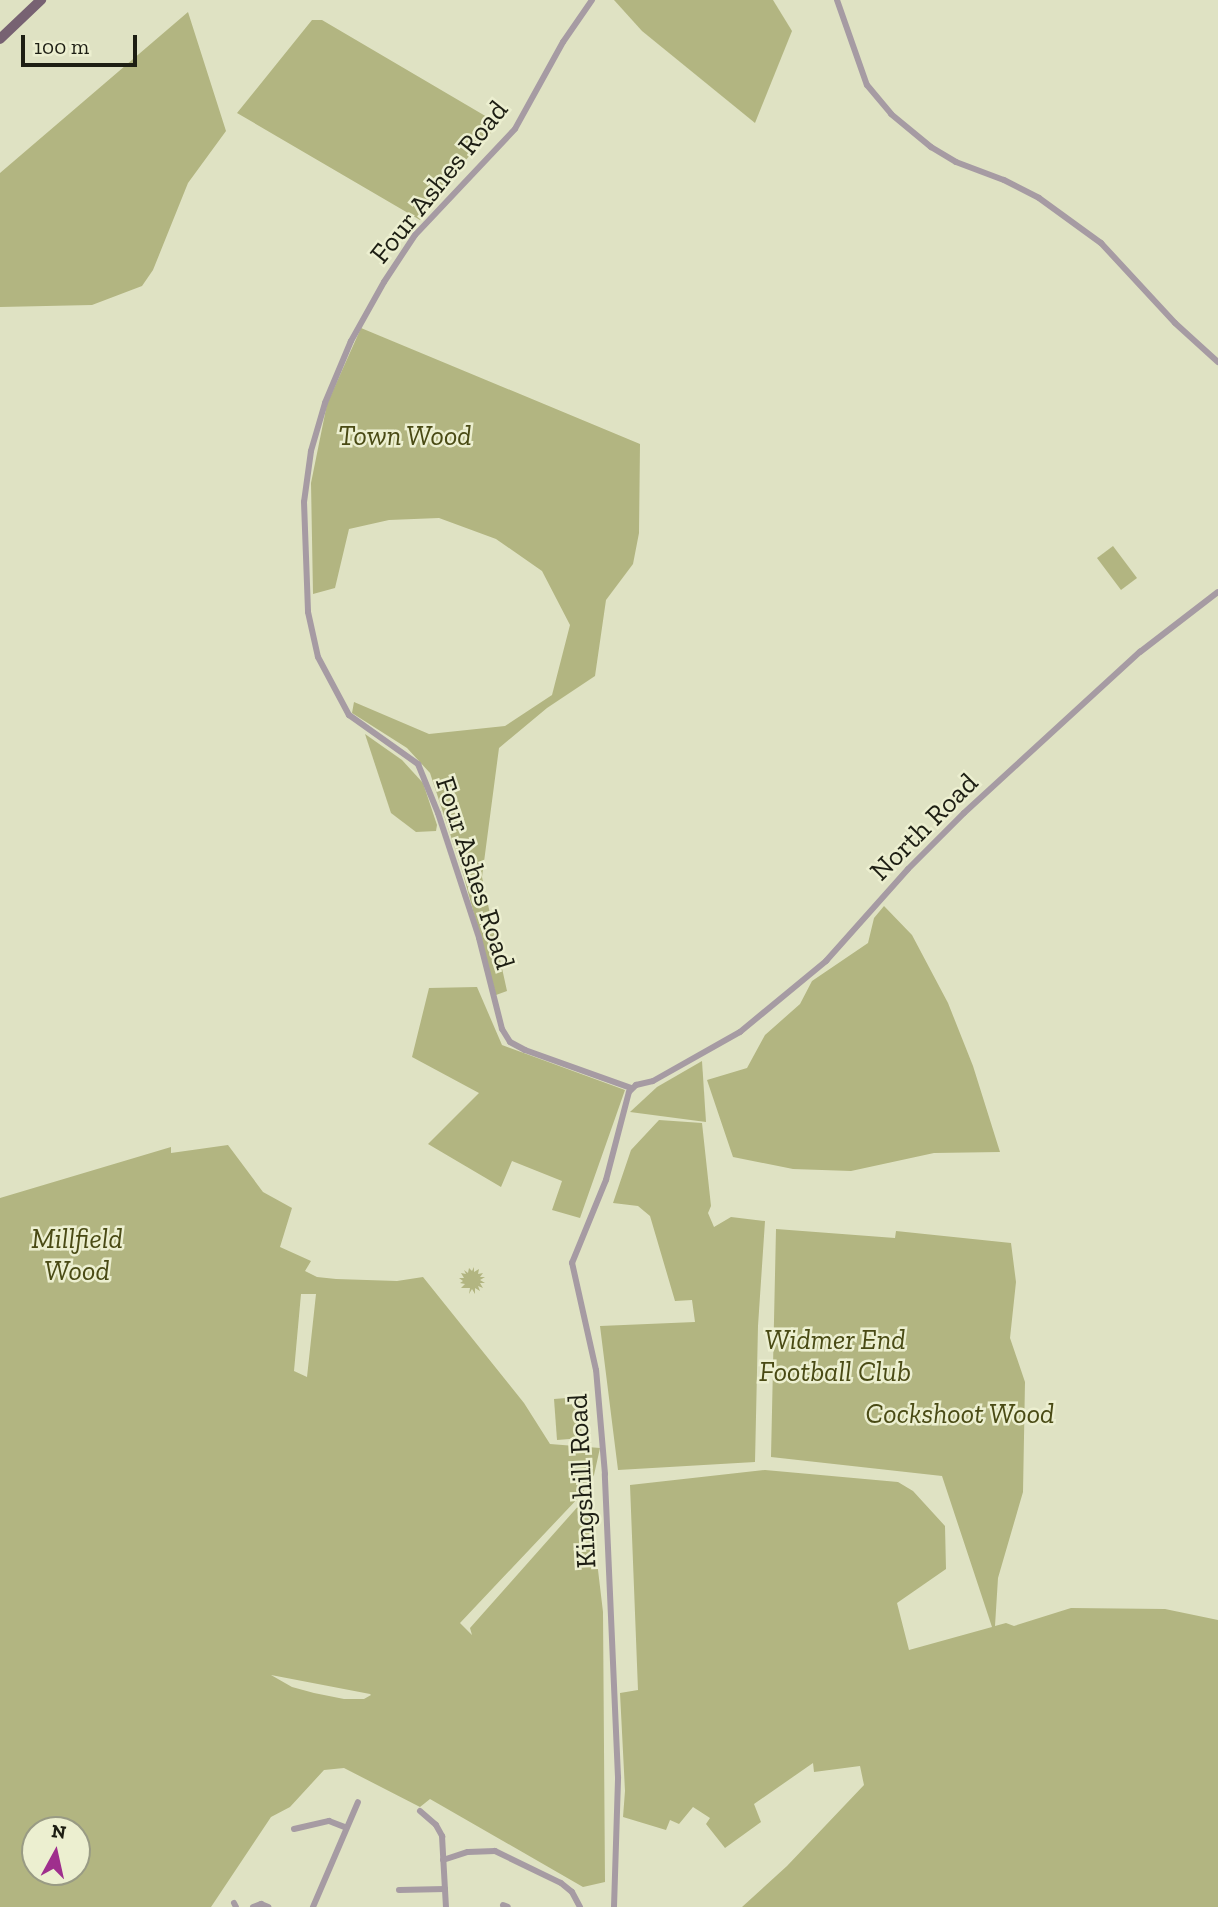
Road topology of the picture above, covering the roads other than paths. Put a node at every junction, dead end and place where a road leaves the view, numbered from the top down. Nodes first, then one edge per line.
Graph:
1 (41, 0) edge
2 (592, 0) edge
3 (837, 0) edge
4 (0, 39) edge
5 (1218, 362) edge
6 (1218, 592) edge
7 (631, 1088) junction
8 (358, 1802) dead end
9 (419, 1811) dead end
10 (345, 1828) junction
11 (294, 1829) dead end
12 (443, 1860) junction
13 (445, 1889) junction
14 (399, 1890) dead end
15 (253, 1907) edge
16 (268, 1907) edge
17 (313, 1907) edge
18 (446, 1907) edge
19 (580, 1907) edge
20 (614, 1907) edge

1 - 4 main road
2 - 7 street, Four Ashes Road
3 - 5 street
6 - 7 street, North Road
7 - 20 street, Kingshill Road
8 - 10 street
9 - 12 street
10 - 11 street
10 - 17 street
12 - 13 street
12 - 19 street
13 - 14 street
13 - 18 street
15 - 16 street

